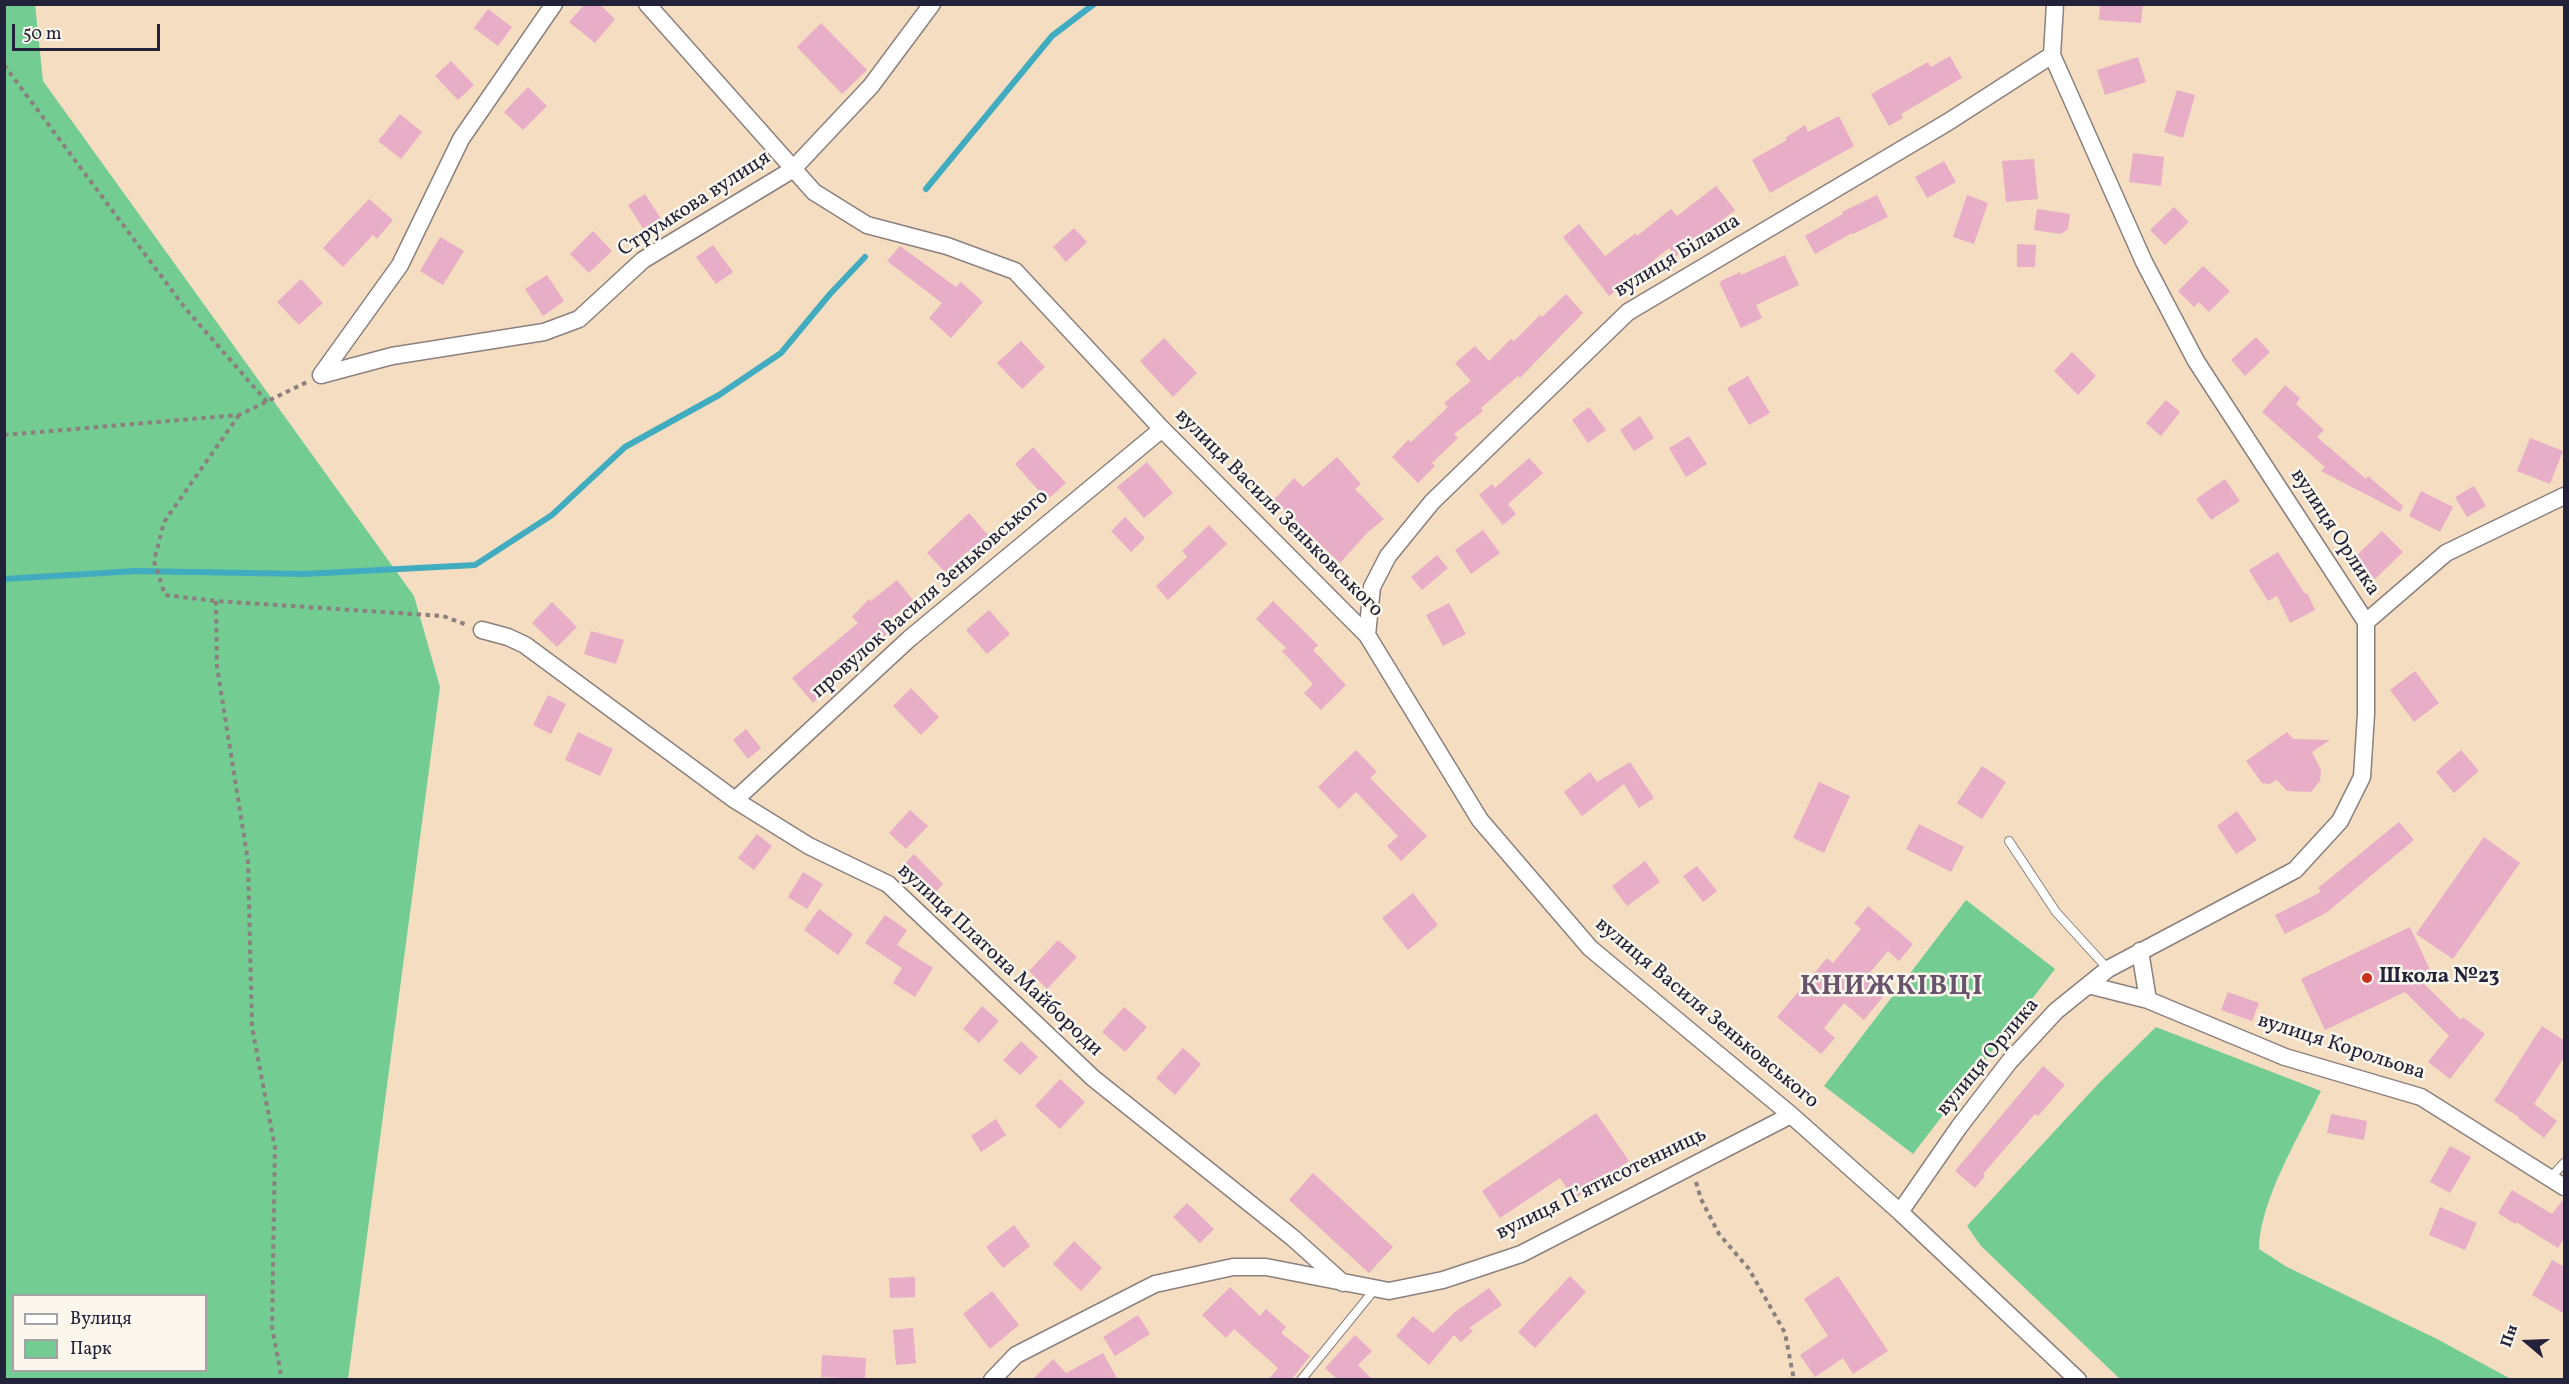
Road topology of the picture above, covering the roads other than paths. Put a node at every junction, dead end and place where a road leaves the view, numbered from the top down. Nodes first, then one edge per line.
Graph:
1 (554, 4) edge
2 (647, 4) edge
3 (932, 4) edge
4 (2055, 4) edge
5 (2052, 55) junction
6 (792, 170) junction
7 (1162, 429) junction
8 (2565, 496) edge
9 (2366, 622) junction
10 (482, 630) road end
11 (1367, 635) junction
12 (735, 800) junction
13 (2009, 841) dead end
14 (2140, 951) junction
15 (2108, 969) junction
16 (2088, 985) junction
17 (2148, 1000) junction
18 (1791, 1115) junction
19 (2565, 1163) edge
20 (2558, 1182) edge
21 (1900, 1212) junction
22 (1343, 1283) junction
23 (1375, 1288) junction
24 (992, 1380) edge
25 (1301, 1380) edge
26 (2078, 1380) edge

1 - 6 street, Струмкова вулиця
2 - 6 street, вулиця Василя Зеньковського
3 - 6 street, Струмкова вулиця
4 - 5 street, вулиця Орлика
5 - 9 street, вулиця Орлика
5 - 11 street, вулиця Білаша
6 - 7 street, вулиця Василя Зеньковського
7 - 11 street, вулиця Василя Зеньковського
7 - 12 street, провулок Василя Зеньковського
8 - 9 street
9 - 14 street, вулиця Орлика
10 - 12 street, вулиця Платона Майбороди
11 - 18 street, вулиця Василя Зеньковського
12 - 22 street, вулиця Платона Майбороди
13 - 15 lane
14 - 15 street, вулиця Орлика
14 - 17 street
15 - 16 street, вулиця Орлика
16 - 17 street, вулиця Корольова
16 - 21 street, вулиця Орлика
17 - 20 street, вулиця Корольова
18 - 21 street, вулиця Василя Зеньковського
18 - 23 street, вулиця Пʼятисотенниць
19 - 20 lane
21 - 26 street, вулиця Василя Зеньковського
22 - 23 street, вулиця Пʼятисотенниць
22 - 24 street, вулиця Пʼятисотенниць
23 - 25 lane

